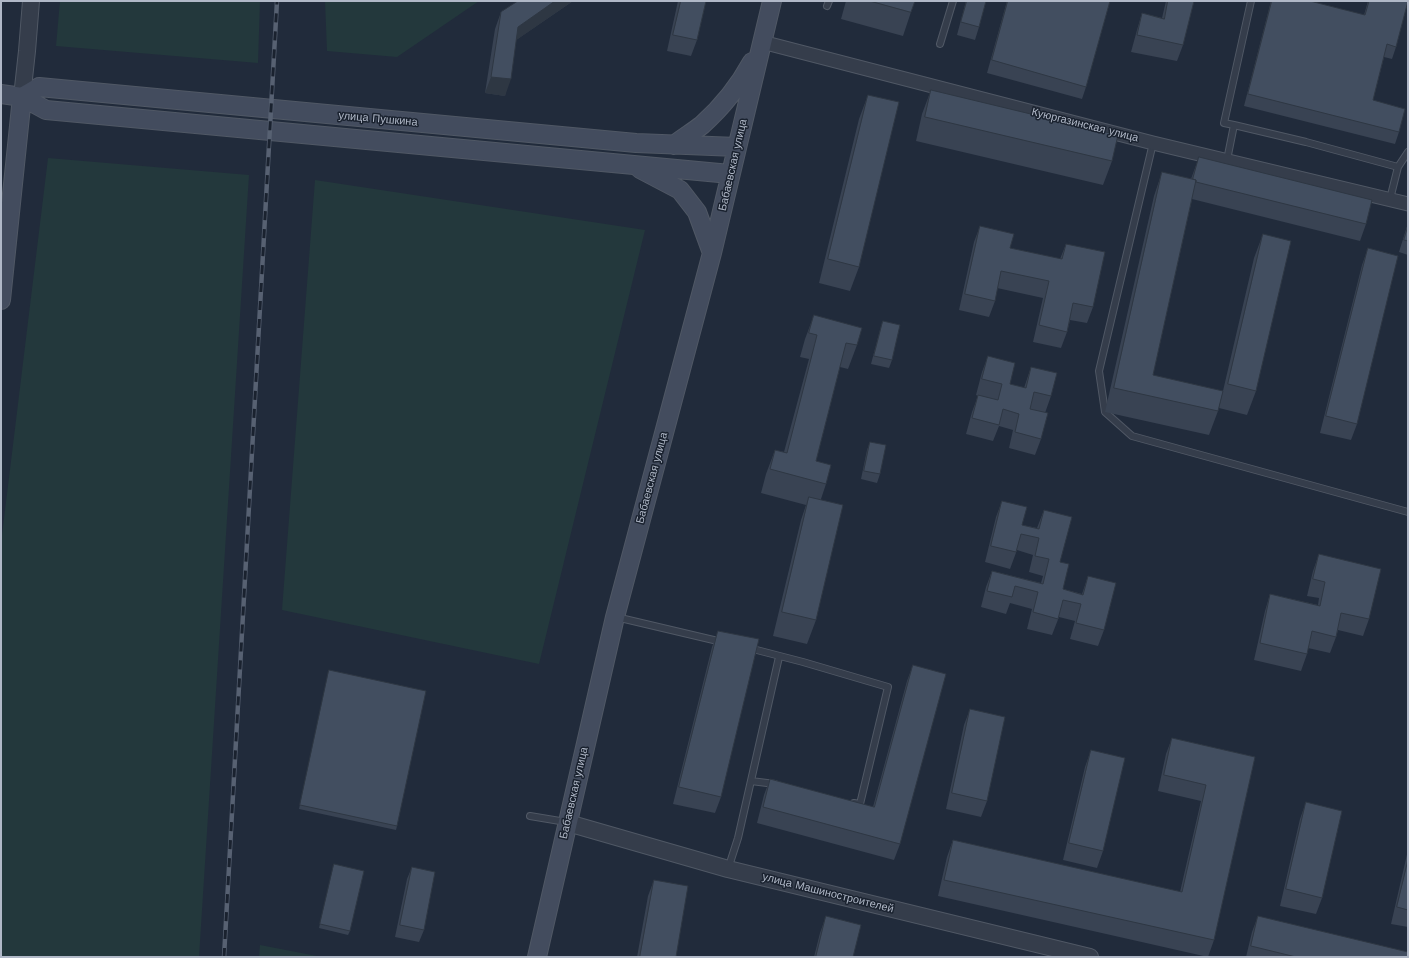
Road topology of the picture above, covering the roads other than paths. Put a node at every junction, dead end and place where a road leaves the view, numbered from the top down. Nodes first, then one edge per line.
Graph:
1 (31, 1) edge
2 (772, 1) edge
3 (953, 1) edge
4 (1251, 1) edge
5 (762, 42) junction
6 (940, 44) dead end
7 (1, 94) edge
8 (22, 97) junction
9 (1234, 125) junction
10 (1153, 143) junction
11 (674, 145) junction
12 (737, 147) junction
13 (1408, 152) edge
14 (1227, 160) junction
15 (632, 165) junction
16 (1398, 167) junction
17 (730, 174) junction
18 (1390, 199) junction
19 (1408, 204) edge
20 (712, 252) junction
21 (1, 300) edge
22 (1408, 512) edge
23 (615, 617) junction
24 (732, 644) edge
25 (739, 646) edge
26 (779, 657) junction
27 (751, 781) junction
28 (780, 784) edge
29 (845, 800) edge
30 (530, 816) dead end
31 (568, 823) junction
32 (728, 869) junction
33 (537, 957) edge
34 (1090, 957) edge

1 - 8 street
2 - 5 main road, Бабаевская улица
3 - 6 lane
4 - 9 lane
5 - 10 street, Куюргазинская улица
5 - 11 main road
5 - 12 main road, Бабаевская улица
7 - 8 main road, улица Пушкина
8 - 11 main road, улица Пушкина
8 - 15 main road, улица Пушкина
8 - 21 main road
9 - 14 lane
9 - 16 lane
10 - 14 street, Куюргазинская улица
10 - 22 lane
11 - 12 main road, улица Пушкина
12 - 17 main road, Бабаевская улица
13 - 16 lane
14 - 18 street, Куюргазинская улица
15 - 17 main road, улица Пушкина
15 - 20 main road
16 - 18 lane
17 - 20 main road, Бабаевская улица
18 - 19 street, Куюргазинская улица
20 - 23 main road, Бабаевская улица
23 - 24 lane
23 - 31 main road, Бабаевская улица
25 - 26 lane
26 - 27 lane
26 - 29 lane
27 - 28 lane
27 - 32 lane
30 - 31 lane
31 - 32 street, улица Машиностроителей
31 - 33 main road, Бабаевская улица
32 - 34 street, улица Машиностроителей

